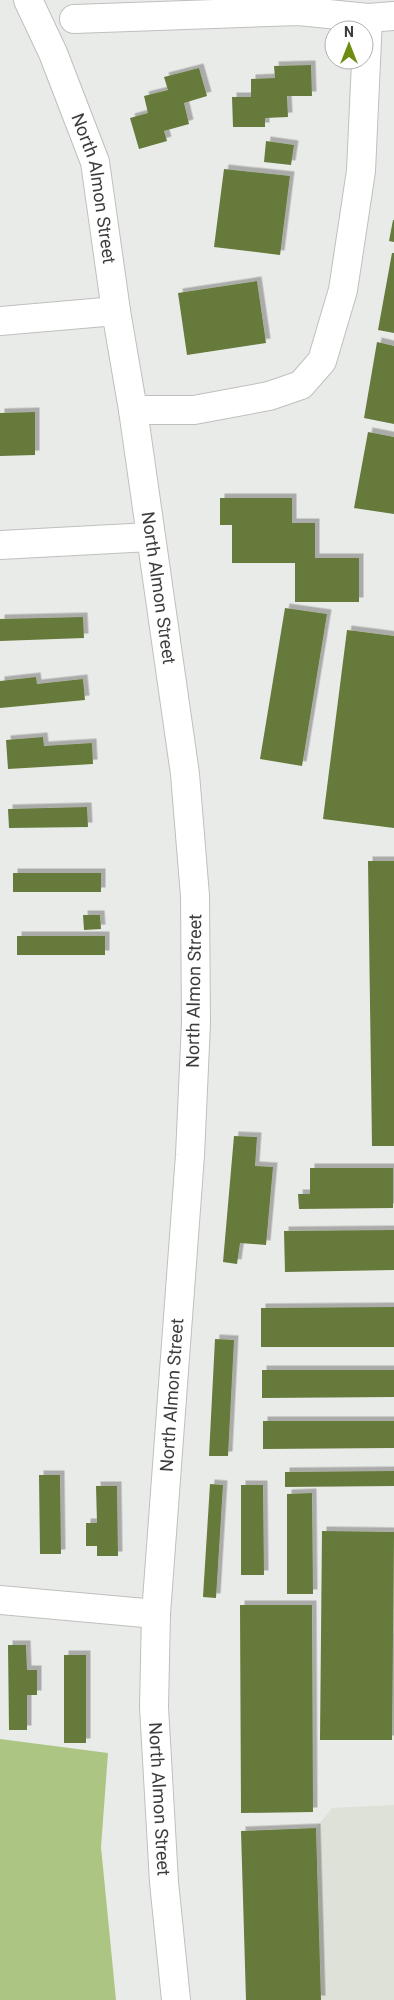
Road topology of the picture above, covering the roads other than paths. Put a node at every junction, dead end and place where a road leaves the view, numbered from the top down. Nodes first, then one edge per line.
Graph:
1 (28, 0) edge
2 (74, 10) edge
3 (381, 17) edge
4 (53, 53) junction
5 (116, 311) junction
6 (0, 321) edge
7 (132, 410) junction
8 (150, 537) junction
9 (0, 545) edge
10 (0, 1600) edge
11 (156, 1614) junction
12 (176, 2000) edge

1 - 4 street, North Almon Street
2 - 3 street
2 - 4 street
3 - 7 street
4 - 5 street, North Almon Street
5 - 6 street
5 - 7 street, North Almon Street
7 - 8 street, North Almon Street
8 - 9 street
8 - 11 street, North Almon Street
10 - 11 street
11 - 12 street, North Almon Street

